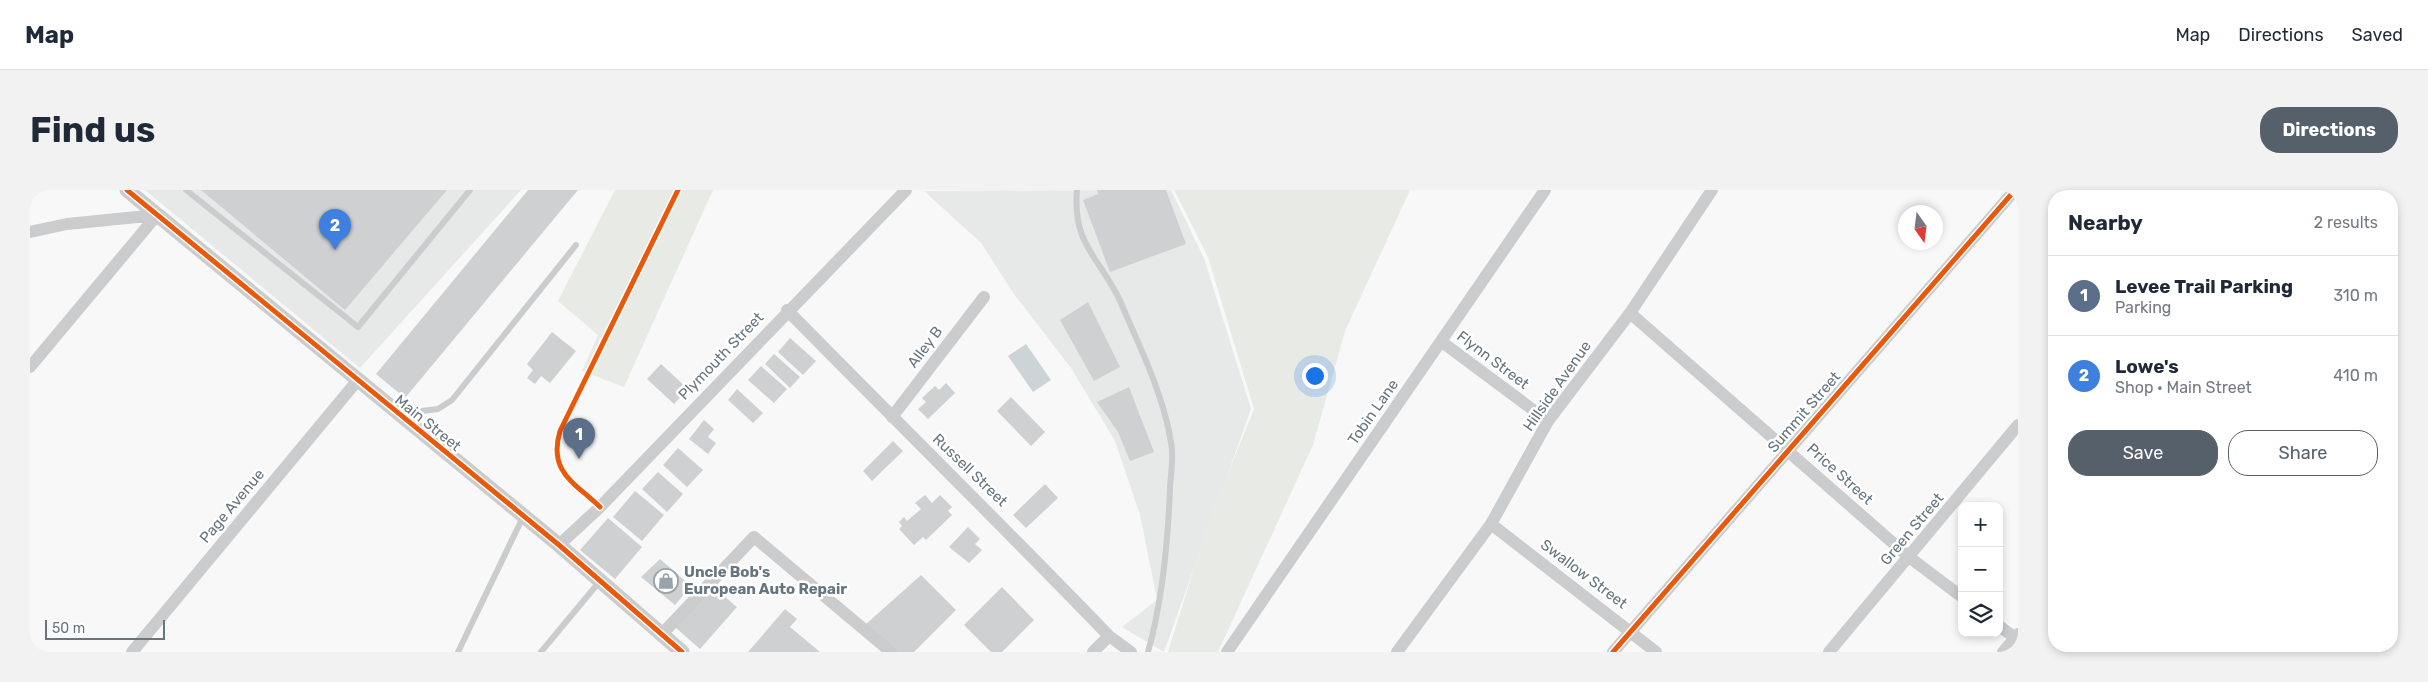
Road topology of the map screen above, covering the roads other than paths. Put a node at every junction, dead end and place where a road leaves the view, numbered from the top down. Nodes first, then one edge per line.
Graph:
1 (126, 190) edge
2 (186, 190) edge
3 (470, 190) edge
4 (1078, 190) edge
5 (1545, 190) edge
6 (1712, 190) edge
7 (2015, 190) edge
8 (900, 192) edge
9 (156, 215) junction
10 (30, 232) edge
11 (576, 245) dead end
12 (984, 297) dead end
13 (787, 310) junction
14 (1630, 313) junction
15 (1442, 342) junction
16 (30, 367) edge
17 (357, 381) junction
18 (892, 417) junction
19 (1548, 422) junction
20 (2018, 425) edge
21 (411, 426) junction
22 (1788, 449) junction
23 (523, 517) junction
24 (1491, 524) junction
25 (559, 545) junction
26 (1910, 557) junction
27 (600, 581) junction
28 (1958, 594) edge
29 (2003, 628) edge
30 (1631, 630) junction
31 (662, 634) junction
32 (1109, 636) junction
33 (2017, 637) edge
34 (132, 652) edge
35 (458, 652) edge
36 (541, 652) edge
37 (682, 652) edge
38 (891, 652) edge
39 (1093, 652) edge
40 (1131, 652) edge
41 (1148, 652) edge
42 (1227, 652) edge
43 (1398, 652) edge
44 (1613, 652) edge
45 (1656, 652) edge
46 (1829, 652) edge
47 (2003, 652) edge

1 - 9 street, Main Street
2 - 3 lane
4 - 41 lane
5 - 15 street, Tobin Lane
6 - 14 street, Hillside Avenue
7 - 22 street, Summit Street
8 - 13 street, Plymouth Street
9 - 10 street
9 - 16 street
9 - 17 street, Main Street
11 - 21 lane
12 - 18 street, Alley B
13 - 18 street, Russell Street
13 - 25 street, Plymouth Street
14 - 19 street, Hillside Avenue
14 - 22 street, Price Street
15 - 19 street, Flynn Street
15 - 42 street, Tobin Lane
17 - 21 street, Main Street
17 - 34 street, Page Avenue
18 - 32 street, Russell Street
19 - 24 street, Hillside Avenue
20 - 26 street, Green Street
21 - 23 street, Main Street
22 - 26 street, Price Street
22 - 30 street, Summit Street
23 - 25 street, Main Street
23 - 35 lane
24 - 30 street, Swallow Street
24 - 43 street, Hillside Avenue
25 - 27 street, Main Street
26 - 28 street, Price Street
26 - 46 street, Green Street
27 - 31 street, Main Street
27 - 36 lane
29 - 33 street
30 - 44 street, Summit Street
30 - 45 street, Swallow Street
31 - 37 street, Main Street
31 - 38 street
32 - 39 street
32 - 40 street, Russell Street
33 - 47 street

